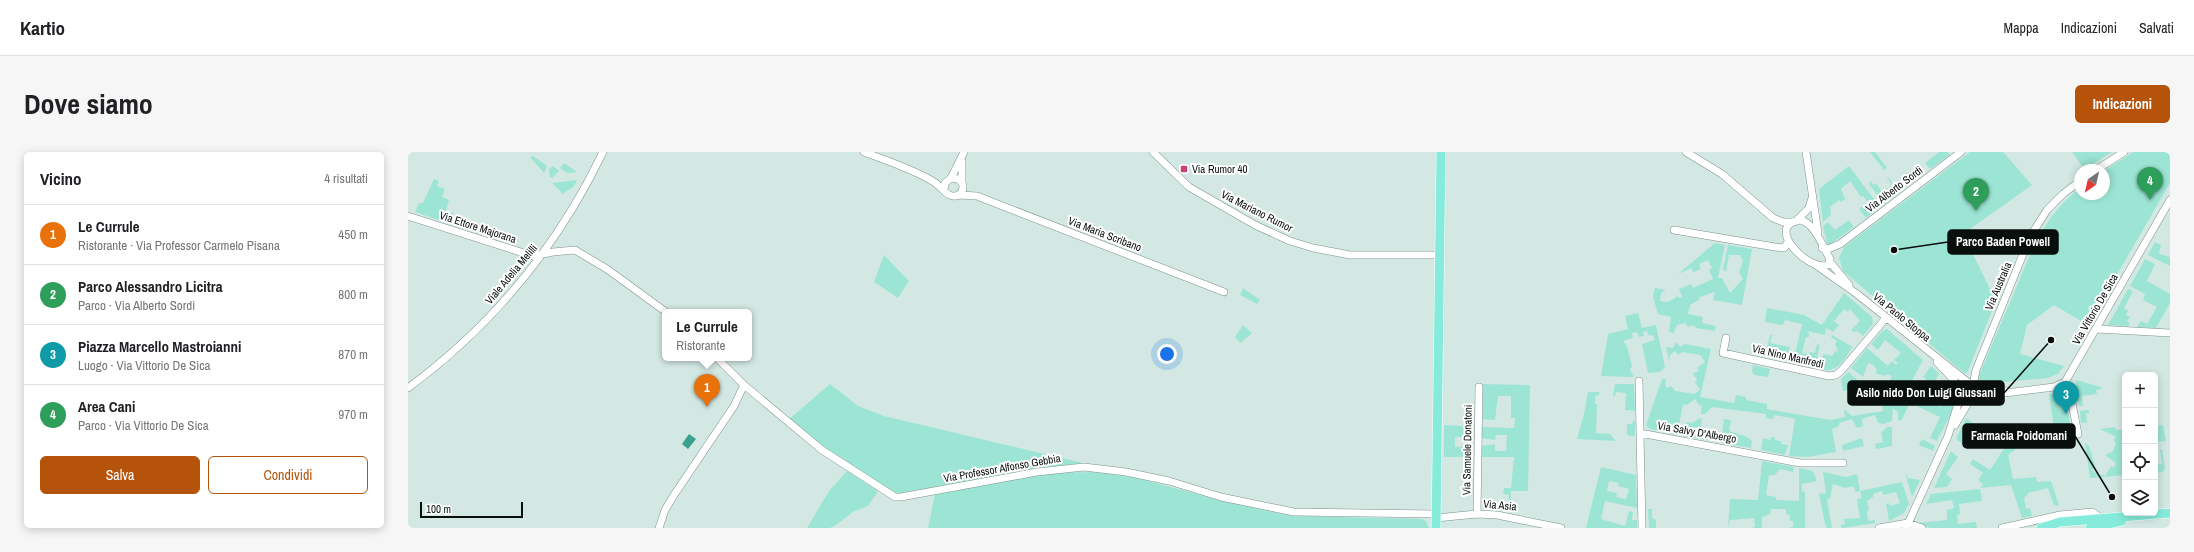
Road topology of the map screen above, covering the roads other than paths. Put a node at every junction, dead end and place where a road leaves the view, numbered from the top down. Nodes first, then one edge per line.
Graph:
1 (603, 152) edge
2 (864, 152) edge
3 (1153, 152) edge
4 (1441, 152) edge
5 (1686, 152) edge
6 (1806, 152) edge
7 (1960, 152) edge
8 (2124, 152) edge
9 (963, 154) edge
10 (2105, 164) edge
11 (925, 176) junction
12 (950, 178) junction
13 (962, 183) junction
14 (2074, 186) edge
15 (944, 190) junction
16 (959, 195) junction
17 (1812, 195) junction
18 (977, 196) junction
19 (2170, 200) edge
20 (408, 216) edge
21 (1773, 218) junction
22 (1795, 221) junction
23 (1674, 230) dead end
24 (1818, 240) junction
25 (1788, 241) junction
26 (1840, 244) junction
27 (1775, 247) junction
28 (1822, 248) junction
29 (543, 255) junction
30 (1439, 255) junction
31 (1810, 261) junction
32 (1830, 261) junction
33 (1224, 292) dead end
34 (1857, 294) junction
35 (662, 309) edge
36 (1886, 318) junction
37 (2097, 329) junction
38 (2170, 333) edge
39 (1726, 338) dead end
40 (1933, 357) junction
41 (720, 361) edge
42 (1639, 381) dead end
43 (2065, 382) junction
44 (1970, 385) junction
45 (744, 386) junction
46 (1479, 387) dead end
47 (408, 388) edge
48 (2013, 392) junction
49 (1961, 393) junction
50 (1972, 398) junction
51 (1640, 433) junction
52 (1948, 436) junction
53 (2061, 436) dead end
54 (1843, 463) dead end
55 (2170, 513) edge
56 (1477, 514) junction
57 (2158, 514) edge
58 (1436, 516) junction
59 (2130, 516) edge
60 (2140, 516) edge
61 (2101, 518) junction
62 (1907, 526) edge
63 (659, 528) edge
64 (1436, 528) edge
65 (1561, 528) edge
66 (1642, 528) edge
67 (1879, 528) edge
68 (1922, 528) edge
69 (2002, 528) edge
70 (2041, 528) edge
71 (2090, 528) edge

1 - 29 street, Viale Adelia Melilli
2 - 11 street
3 - 30 street, Via Mariano Rumor
4 - 30 main road
5 - 21 street
6 - 17 street
7 - 26 street, Via Alberto Sordi
8 - 10 street
9 - 12 street
9 - 13 street
11 - 12 street
11 - 15 street
12 - 13 street
12 - 15 street
13 - 16 street
13 - 18 street
14 - 44 street, Via Australia
15 - 16 street
16 - 18 street
17 - 22 street
17 - 24 street
18 - 33 street, Via Maria Scribano
19 - 37 street, Via Vittorio De Sica
20 - 29 street, Via Ettore Majorana
21 - 22 street
21 - 25 street
22 - 24 street, Via Paolo Stoppa
22 - 25 street
23 - 27 street
24 - 28 street, Via Paolo Stoppa
25 - 27 street
25 - 31 street
26 - 28 street, Via Alberto Sordi
26 - 32 street, Via Alberto Sordi
27 - 31 street
28 - 32 street, Via Paolo Stoppa
29 - 35 street
29 - 47 street, Viale Adelia Melilli
30 - 58 main road
31 - 32 street
31 - 34 street, Via Paolo Stoppa
32 - 34 street, Via Paolo Stoppa
34 - 36 street, Via Paolo Stoppa
36 - 39 street, Via Nino Manfredi
36 - 40 street, Via Paolo Stoppa
37 - 38 street
37 - 43 street, Via Vittorio De Sica
40 - 44 street
40 - 49 street
41 - 45 street, Via Professor Alfonso Gebbia
42 - 51 street
43 - 48 street
43 - 53 street
44 - 48 street
44 - 49 street
44 - 50 street, Via Australia
45 - 58 street, Via Professor Alfonso Gebbia
45 - 63 street
46 - 56 street, Via Samuele Donatoni
48 - 50 street
49 - 50 street
49 - 52 street
50 - 52 street, Via Australia
51 - 54 street, Via Salvy D'Albergo
51 - 66 street, Via Salvy D'Albergo
52 - 62 street
55 - 57 main road
56 - 58 street, Via Asia
56 - 65 street, Via Asia
58 - 64 main road
59 - 61 main road
60 - 71 main road
61 - 69 street
61 - 70 main road
62 - 67 street
62 - 68 street

